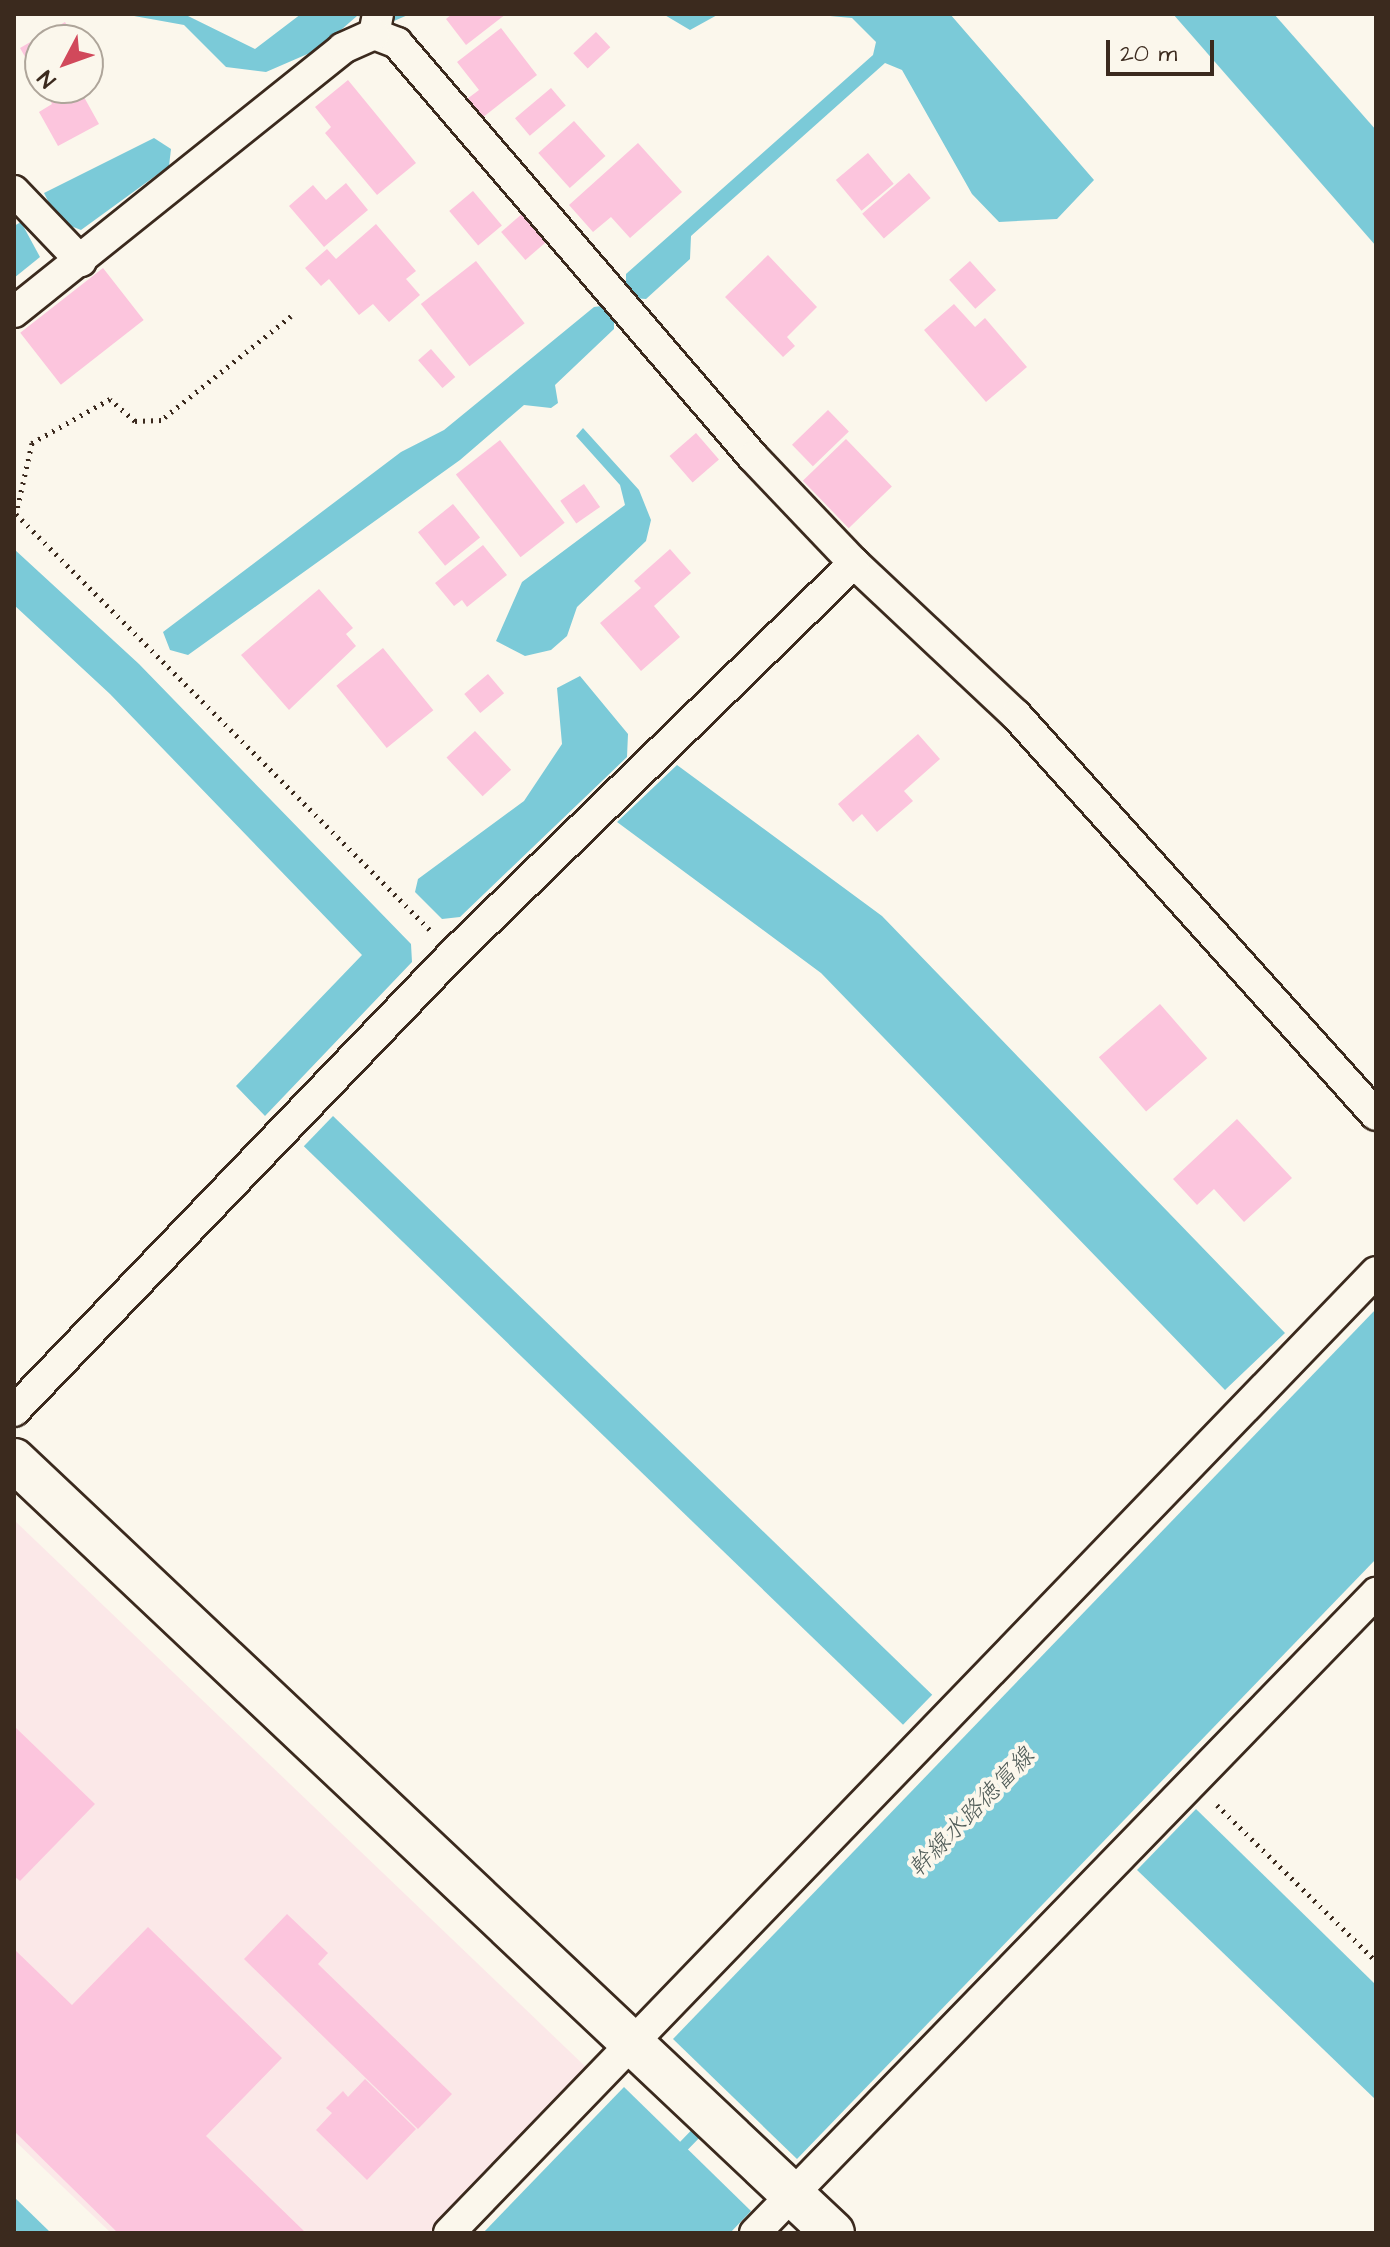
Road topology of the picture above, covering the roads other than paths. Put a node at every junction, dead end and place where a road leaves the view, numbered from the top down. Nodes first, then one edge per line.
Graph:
1 (376, 25) edge
2 (14, 191) edge
3 (81, 261) junction
4 (14, 312) edge
5 (854, 563) junction
6 (1376, 1115) edge
7 (1376, 1272) edge
8 (14, 1411) edge
9 (14, 1460) edge
10 (1376, 1593) edge
11 (630, 2044) junction
12 (792, 2194) junction
13 (449, 2233) edge
14 (755, 2233) edge
15 (833, 2233) edge

1 - 3 street
1 - 5 street
2 - 3 street
3 - 4 street
5 - 6 street
5 - 8 street
7 - 11 street
9 - 11 street
10 - 12 street
11 - 12 street
11 - 13 street
12 - 14 street
12 - 15 street

